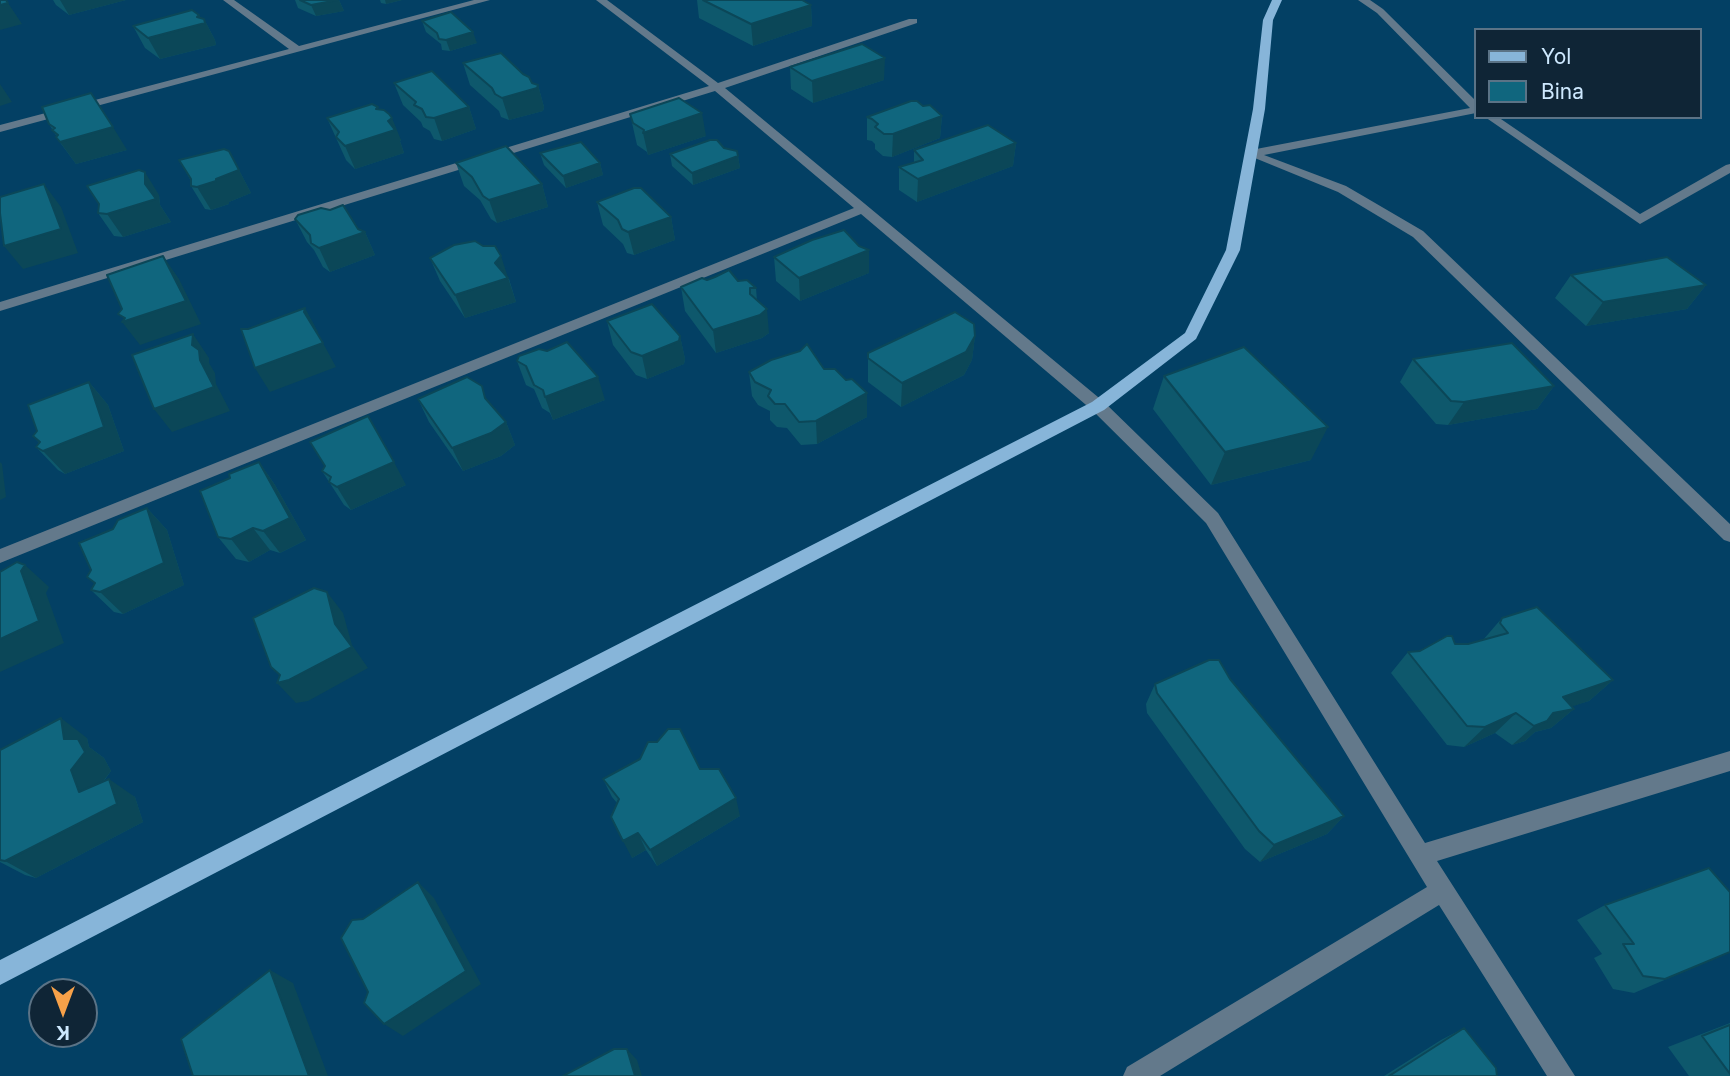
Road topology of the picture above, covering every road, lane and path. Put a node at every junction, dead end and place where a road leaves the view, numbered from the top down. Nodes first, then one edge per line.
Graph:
1 (228, 0) edge
2 (485, 0) edge
3 (601, 0) edge
4 (1277, 0) edge
5 (1363, 0) edge
6 (912, 21) dead end
7 (297, 50) junction
8 (717, 87) junction
9 (1474, 107) edge
10 (1474, 109) edge
11 (1493, 119) edge
12 (0, 129) edge
13 (1251, 154) junction
14 (1730, 168) edge
15 (863, 209) junction
16 (0, 307) edge
17 (1098, 406) junction
18 (1730, 535) edge
19 (0, 556) edge
20 (1730, 761) edge
21 (1420, 855) junction
22 (1443, 890) junction
23 (0, 972) edge
24 (1136, 1076) edge
25 (1562, 1076) edge

1 - 7 street
2 - 7 street
3 - 8 street
4 - 13 main road
5 - 9 street
6 - 8 street
7 - 12 street
8 - 15 street
8 - 16 street
10 - 13 street
11 - 14 street
13 - 17 main road
13 - 18 street
15 - 17 street
15 - 19 street
17 - 21 street
17 - 23 main road
20 - 21 street
21 - 22 street
22 - 24 street
22 - 25 street

